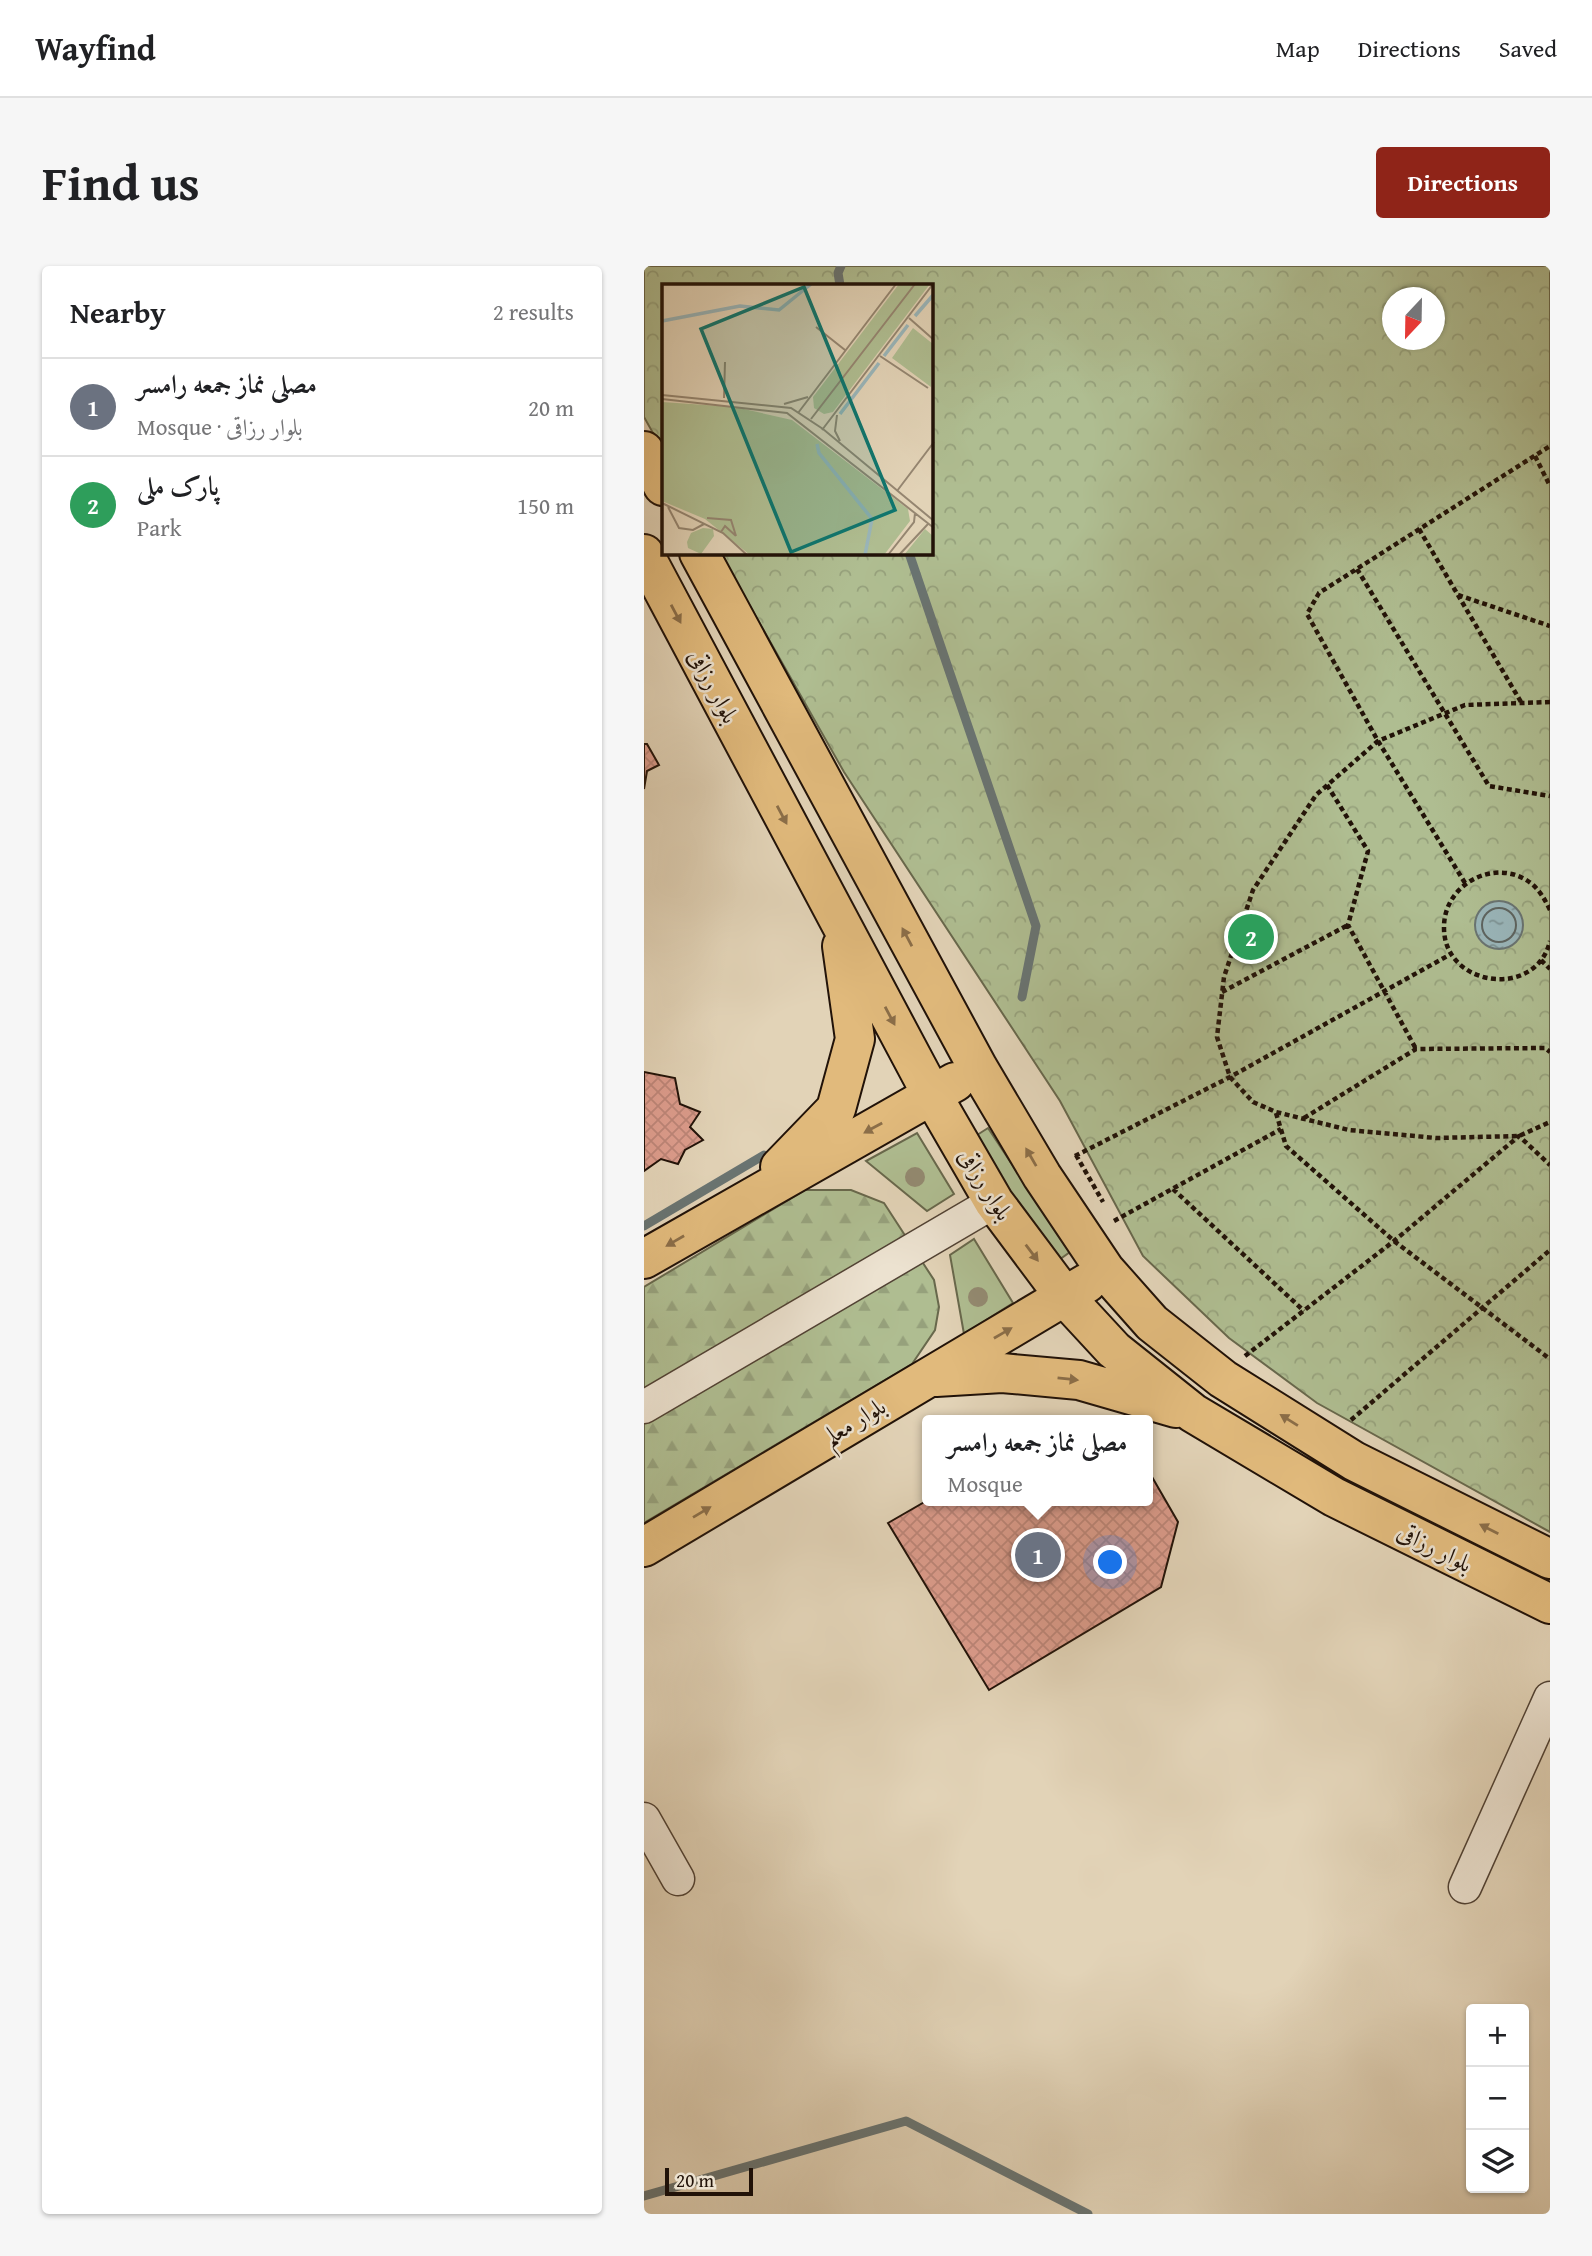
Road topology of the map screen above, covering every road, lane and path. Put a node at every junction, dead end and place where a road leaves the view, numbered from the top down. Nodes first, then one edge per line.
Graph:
1 (1550, 446) edge
2 (644, 451) edge
3 (1535, 456) junction
4 (662, 484) edge
5 (1550, 486) edge
6 (1419, 529) junction
7 (644, 554) edge
8 (700, 555) edge
9 (1357, 569) junction
10 (1458, 594) junction
11 (1550, 626) edge
12 (1521, 702) junction
13 (1550, 702) edge
14 (1444, 714) junction
15 (1378, 741) junction
16 (1328, 785) junction
17 (1550, 796) edge
18 (1465, 883) junction
19 (1550, 893) edge
20 (1543, 896) junction
21 (1550, 910) edge
22 (839, 923) junction
23 (1348, 925) junction
24 (1550, 941) edge
25 (1451, 954) junction
26 (1541, 960) junction
27 (1550, 969) edge
28 (1383, 992) junction
29 (1222, 993) junction
30 (1416, 1049) junction
31 (1550, 1052) edge
32 (978, 1068) junction
33 (1230, 1077) junction
34 (932, 1095) junction
35 (1276, 1112) junction
36 (1303, 1119) junction
37 (1550, 1122) edge
38 (1281, 1129) junction
39 (1518, 1136) junction
40 (1076, 1155) junction
41 (1550, 1165) edge
42 (1042, 1176) junction
43 (1173, 1189) junction
44 (751, 1196) junction
45 (994, 1202) junction
46 (1394, 1241) junction
47 (1550, 1250) edge
48 (644, 1259) edge
49 (1105, 1270) junction
50 (1065, 1297) junction
51 (1484, 1309) junction
52 (1304, 1311) junction
53 (1244, 1356) dead end
54 (1550, 1359) edge
55 (927, 1377) junction
56 (644, 1407) edge
57 (1194, 1413) junction
58 (1342, 1428) dead end
59 (644, 1547) edge
60 (1550, 1559) edge
61 (1550, 1604) edge
62 (1550, 1698) edge
63 (644, 1819) edge
64 (678, 1879) dead end
65 (1465, 1887) dead end

1 - 3 path
2 - 4 main road
3 - 5 path
3 - 6 path
6 - 9 path
6 - 10 path
7 -> 22 main road, بلوار رزاقی
32 -> 8 main road, بلوار رزاقی
9 - 14 path
9 - 15 path
10 - 11 path
10 - 12 path
12 - 13 path
12 - 14 path
14 - 15 path
14 - 17 path
15 - 16 path
15 - 18 path
16 - 23 path
16 - 29 path
18 - 20 path
18 - 25 path
19 - 20 path
20 - 21 path
22 -> 34 main road, بلوار رزاقی
22 - 44 main road
23 - 28 path
23 - 29 path
24 - 26 path
25 - 26 path
25 - 28 path
26 - 27 path
28 - 30 path
28 - 33 path
29 - 33 path
30 - 31 path
30 - 36 path
32 - 34 main road
42 -> 32 main road, بلوار رزاقی
33 - 35 path
33 - 40 path
34 -> 44 main road
34 - 45 main road, بلوار رزاقی
35 - 36 path
35 - 38 path
36 - 39 path
37 - 39 path
38 - 43 path
38 - 46 path
39 - 41 path
39 - 46 path
40 - 42 path
40 - 43 path
42 - 49 main road, بلوار رزاقی
43 - 52 path
44 -> 48 main road
45 -> 50 main road, بلوار رزاقی
45 - 56 street
46 - 51 path
46 - 52 path
47 - 51 path
49 - 50 main road, بلوار معلم
60 -> 49 main road, بلوار رزاقی
55 -> 50 main road, بلوار معلم
50 - 57 main road, بلوار رزاقی
51 - 54 path
51 - 58 path
52 - 53 path
55 -> 57 main road
59 -> 55 main road, بلوار معلم
57 - 61 main road, بلوار رزاقی
62 - 65 street
63 - 64 street

